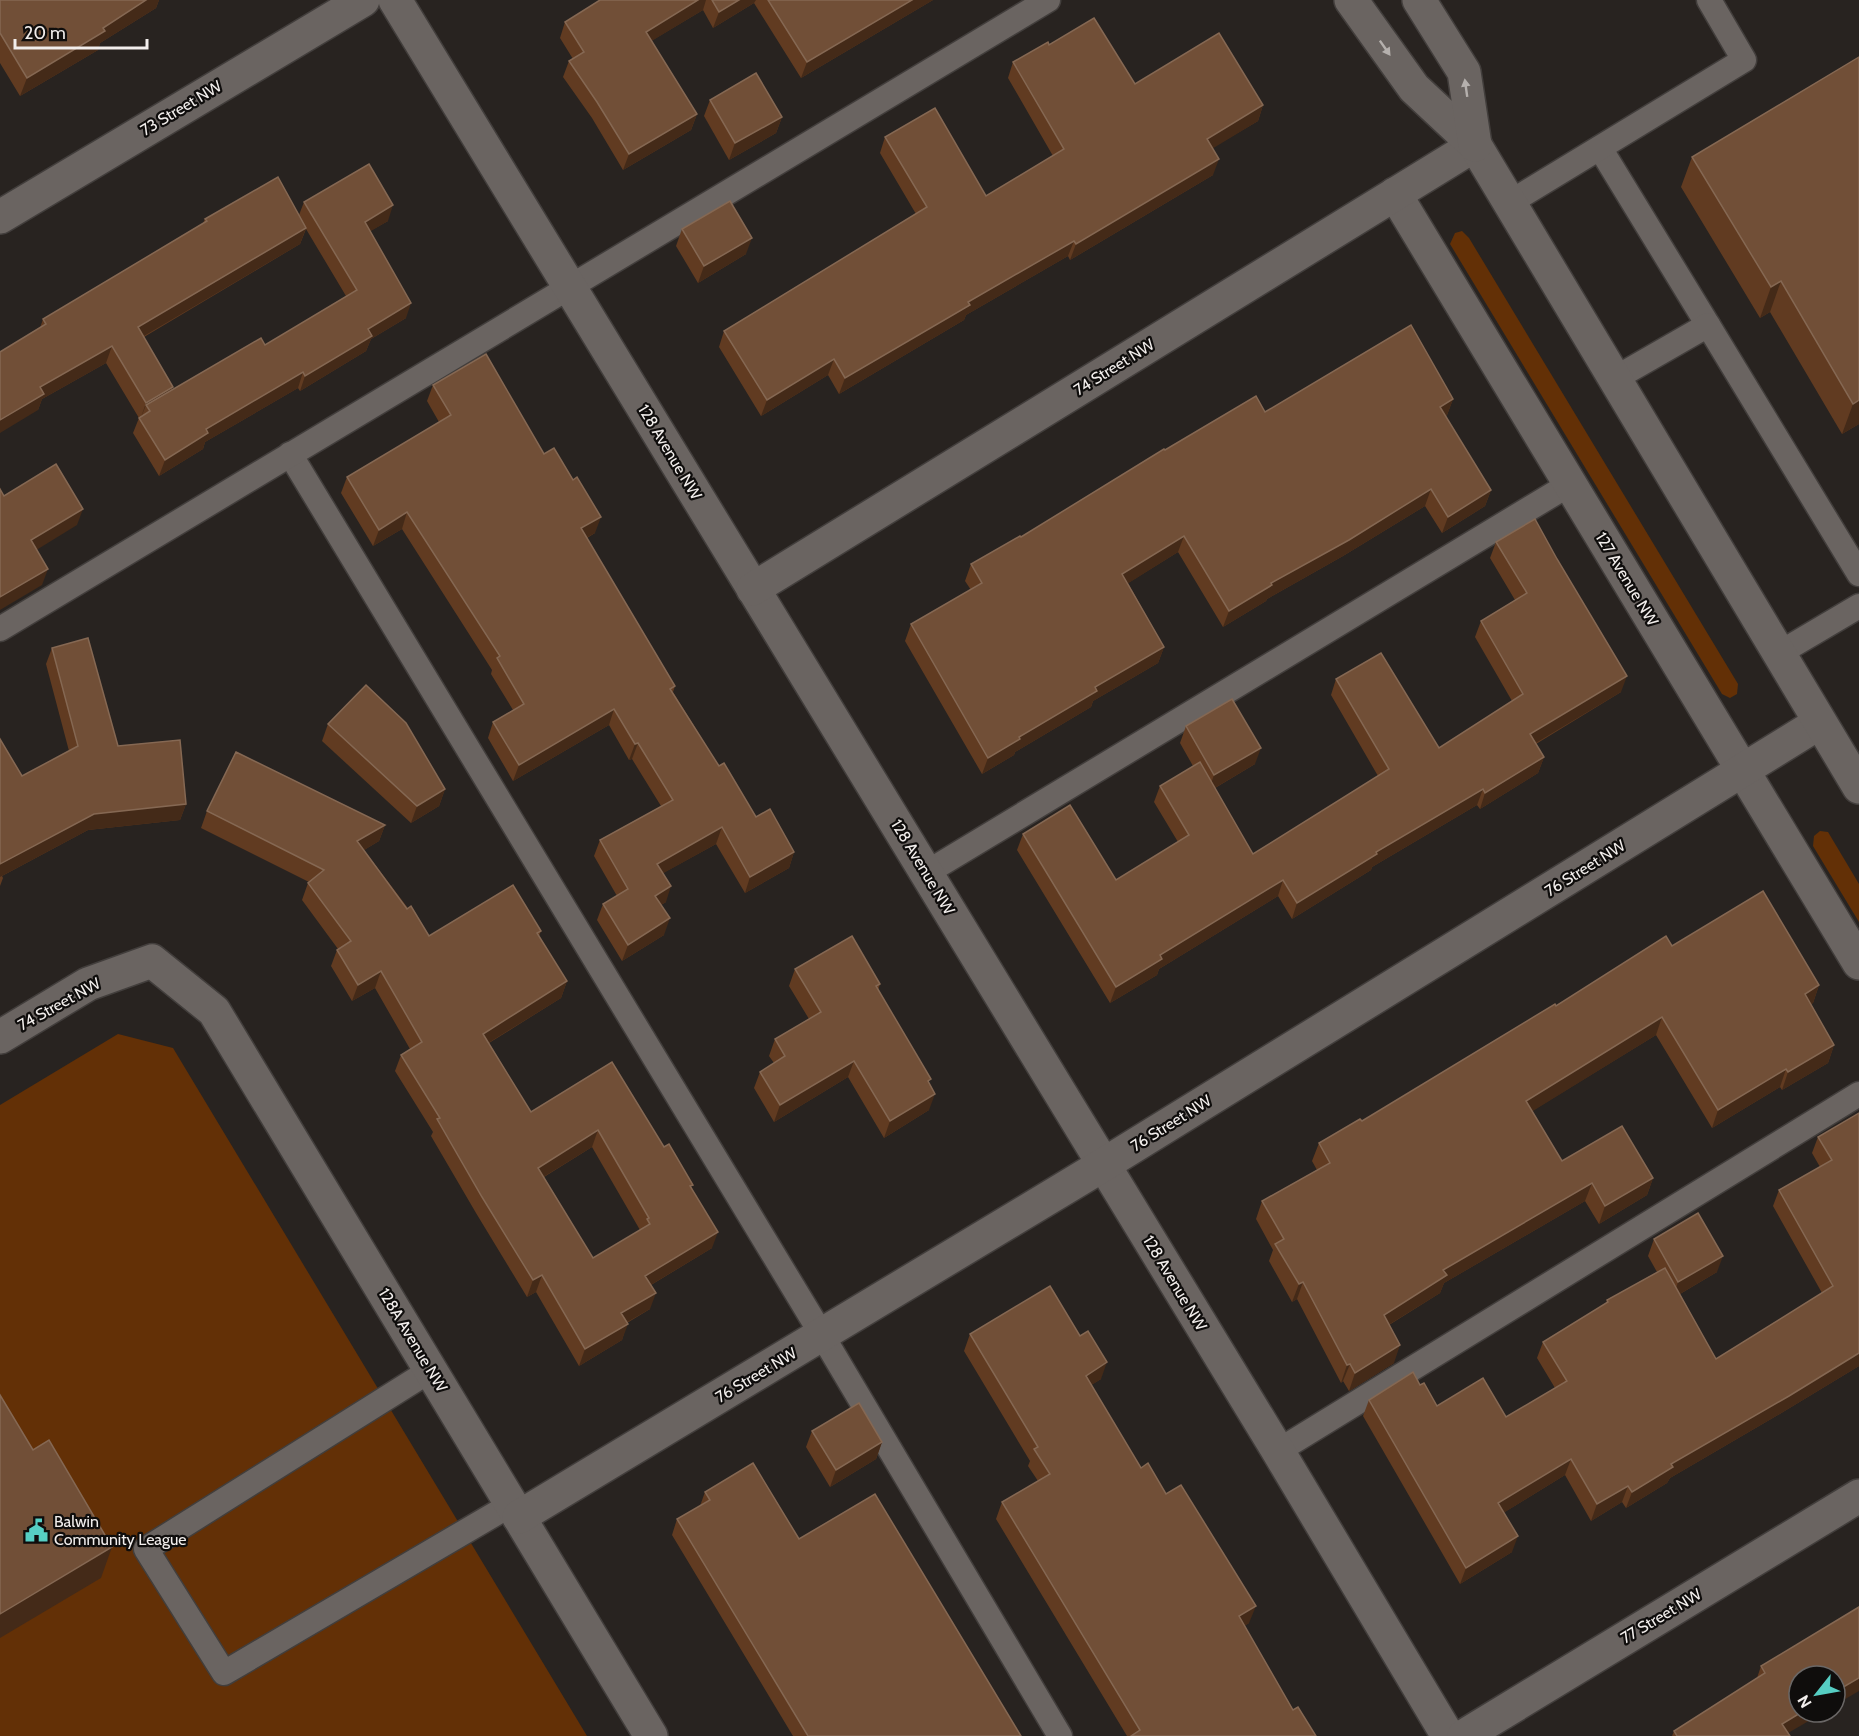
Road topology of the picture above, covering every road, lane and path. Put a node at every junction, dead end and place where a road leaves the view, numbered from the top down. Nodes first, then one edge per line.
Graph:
1 (363, 0) edge
2 (395, 0) edge
3 (1048, 0) edge
4 (1351, 0) edge
5 (1709, 0) edge
6 (1425, 2) edge
7 (1475, 145) junction
8 (1600, 148) junction
9 (1395, 195) junction
10 (1509, 203) junction
11 (0, 217) edge
12 (569, 286) junction
13 (1708, 325) junction
14 (1614, 379) junction
15 (290, 454) junction
16 (1570, 484) junction
17 (1859, 574) edge
18 (753, 589) junction
19 (1859, 606) edge
20 (0, 629) edge
21 (1778, 654) junction
22 (1819, 723) junction
23 (1743, 770) junction
24 (1859, 787) edge
25 (926, 873) junction
26 (152, 962) joint
27 (1859, 963) edge
28 (0, 1037) edge
29 (1859, 1094) edge
30 (1103, 1165) junction
31 (822, 1335) junction
32 (431, 1370) junction
33 (1278, 1451) junction
34 (1859, 1496) edge
35 (515, 1510) junction
36 (651, 1736) edge
37 (1060, 1736) edge
38 (1448, 1736) edge
39 (1464, 1736) edge

1 - 11 street, 73 Street NW
2 - 12 street, 128 Avenue NW
3 - 12 lane
4 -> 7 street
5 - 8 lane
7 -> 6 street
7 - 9 street, 74 Street NW
7 - 10 street
8 - 10 lane
8 - 13 lane
9 - 16 street, 127 Avenue NW
9 - 18 street, 74 Street NW
10 - 14 street
12 - 15 lane
12 - 18 street, 128 Avenue NW
13 - 14 lane
13 - 17 lane
14 - 21 street
15 - 20 lane
15 - 31 lane
16 - 23 street, 127 Avenue NW
16 - 25 lane
18 - 25 street, 128 Avenue NW
19 - 21 lane
21 - 22 street
22 - 23 street, 76 Street NW
22 - 24 street
23 - 27 street, 127 Avenue NW
23 - 30 street, 76 Street NW
25 - 30 street, 128 Avenue NW
26 - 28 street, 74 Street NW
26 - 32 street, 128A Avenue NW
29 - 33 lane
30 - 31 street, 76 Street NW
30 - 33 street, 128 Avenue NW
31 - 35 street, 76 Street NW
31 - 37 lane
32 - 35 street, 128A Avenue NW
32 - 35 lane
33 - 38 street, 128 Avenue NW
34 - 39 street, 77 Street NW
35 - 36 street, 128A Avenue NW

